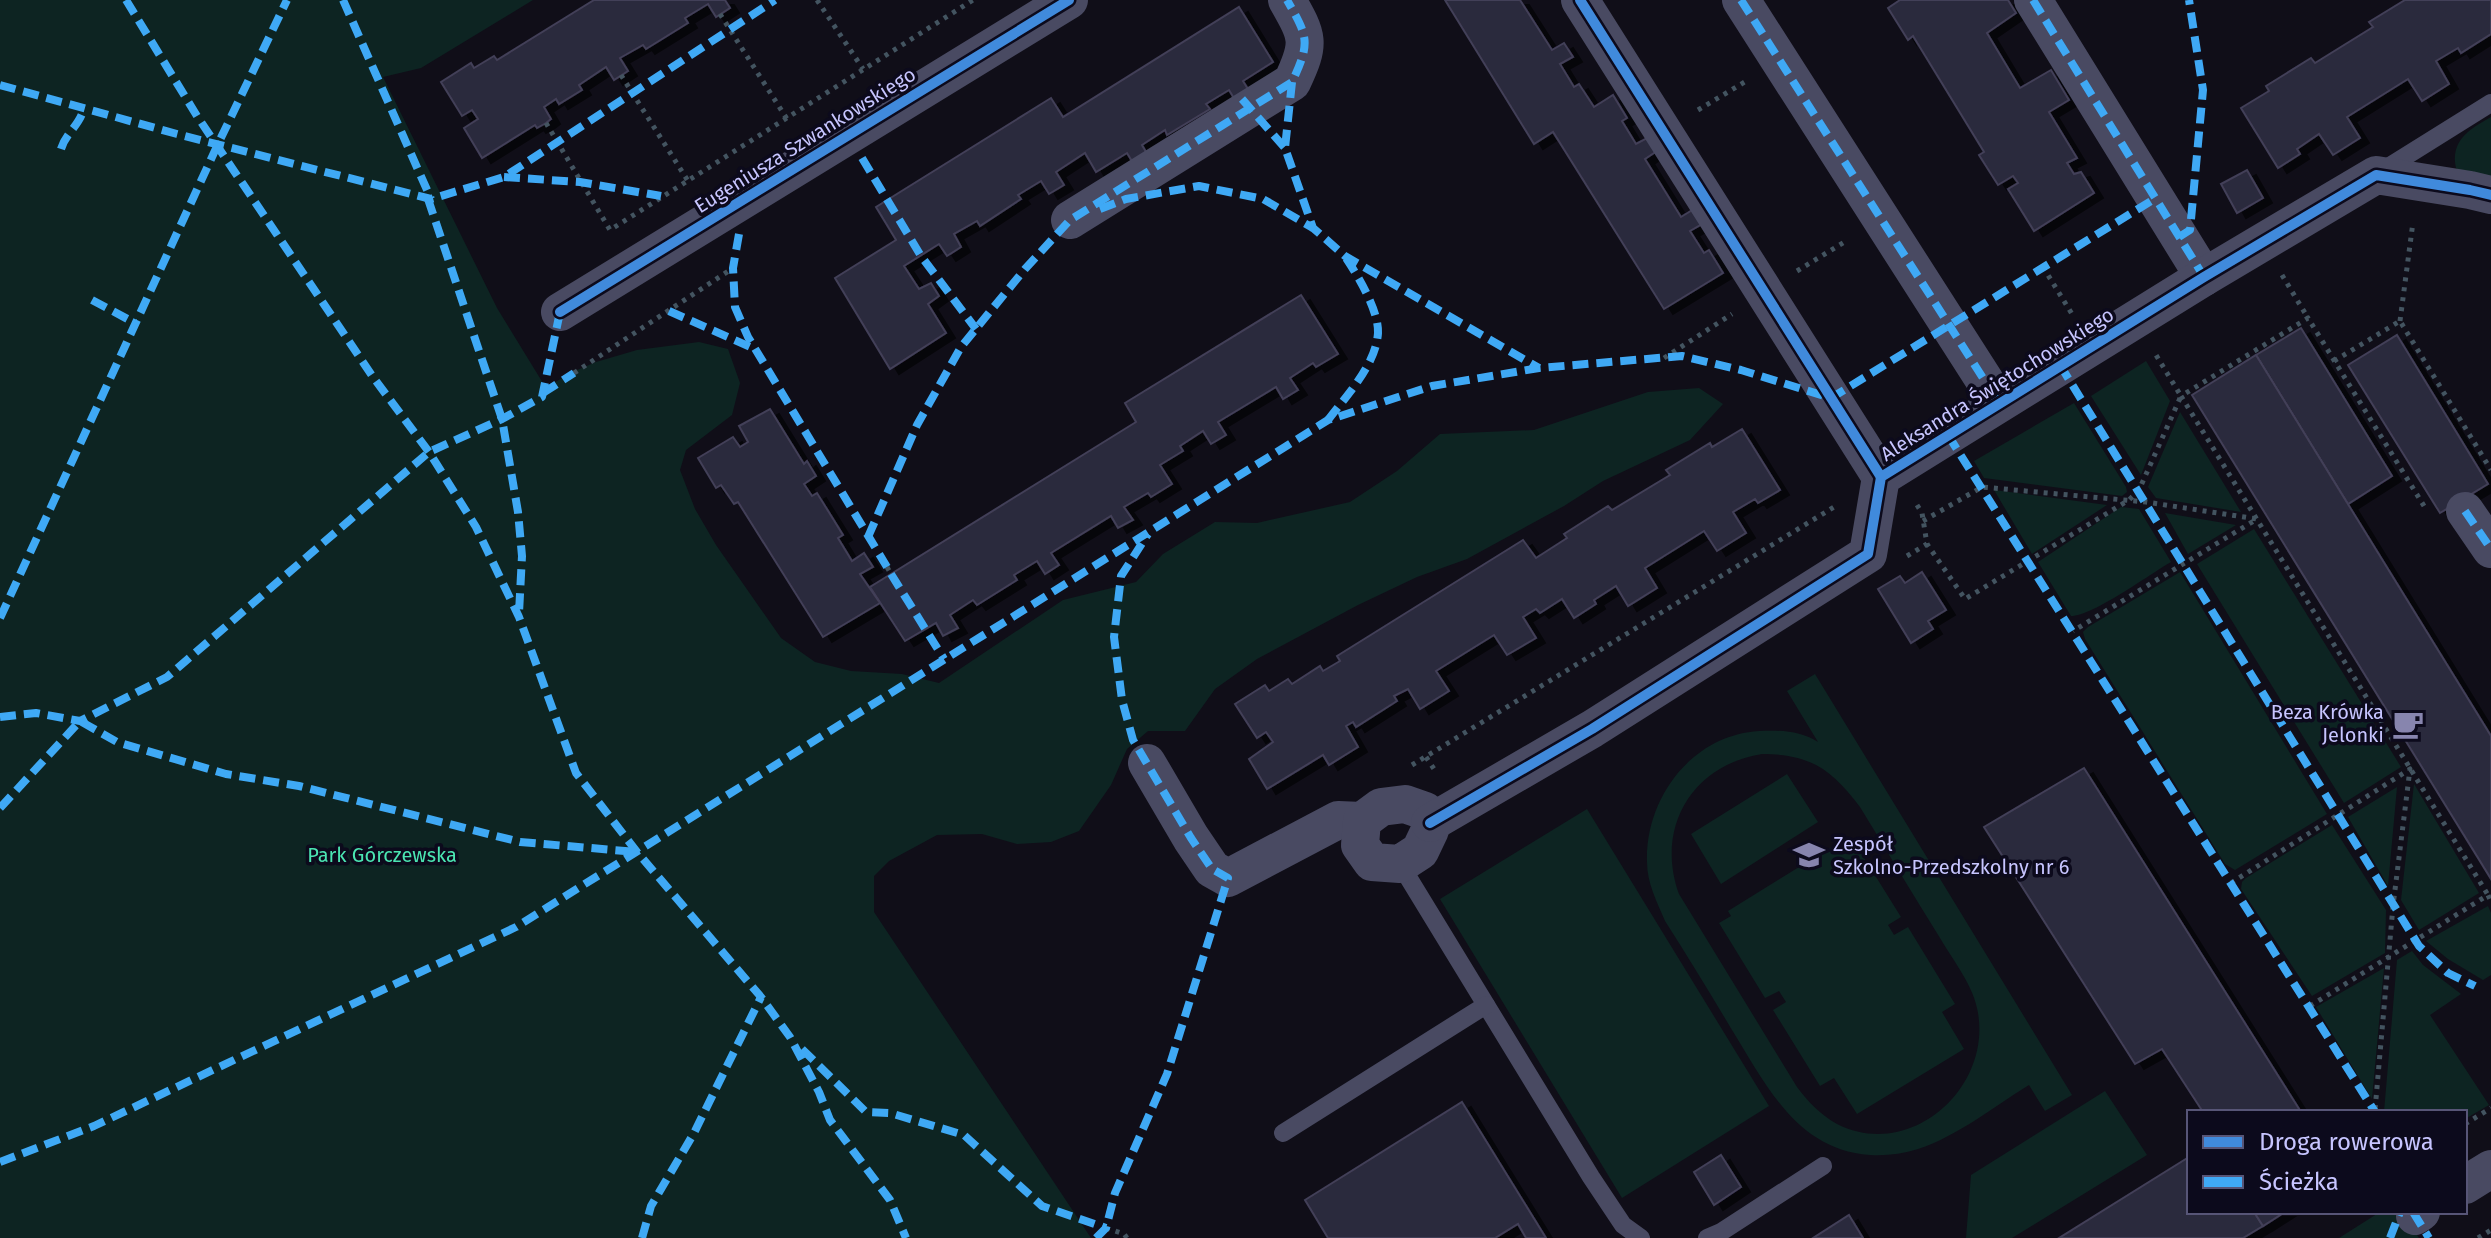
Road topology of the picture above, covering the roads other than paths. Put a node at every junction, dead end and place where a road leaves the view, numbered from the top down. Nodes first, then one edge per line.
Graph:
1 (1069, 0) edge
2 (1287, 0) edge
3 (1580, 0) edge
4 (1741, 0) edge
5 (2033, 0) edge
6 (2491, 103) edge
7 (2376, 175) junction
8 (2491, 195) edge
9 (1070, 220) dead end
10 (2204, 277) junction
11 (560, 312) dead end
12 (1999, 403) junction
13 (1890, 487) junction
14 (2465, 511) road end
15 (2491, 549) edge
16 (1147, 763) dead end
17 (1430, 827) junction
18 (1361, 833) junction
19 (1400, 864) junction
20 (1486, 1005) junction
21 (1283, 1133) dead end
22 (1823, 1166) dead end
23 (2491, 1169) edge
24 (2467, 1184) edge
25 (1641, 1238) edge
26 (1707, 1238) edge

1 - 11 street, Eugeniusza Szwankowskiego
2 - 9 street
3 - 13 street
4 - 12 street
5 - 10 street
6 - 7 lane
7 - 8 street
7 - 10 street, Aleksandra Świętochowskiego
10 - 12 street, Aleksandra Świętochowskiego
12 - 13 street, Aleksandra Świętochowskiego
13 - 17 street, Aleksandra Świętochowskiego
14 - 15 street
16 - 18 street
17 - 18 street
17 - 19 street
18 - 19 street
19 - 20 lane
20 - 21 lane
20 - 25 lane
22 - 26 lane
23 - 24 street

